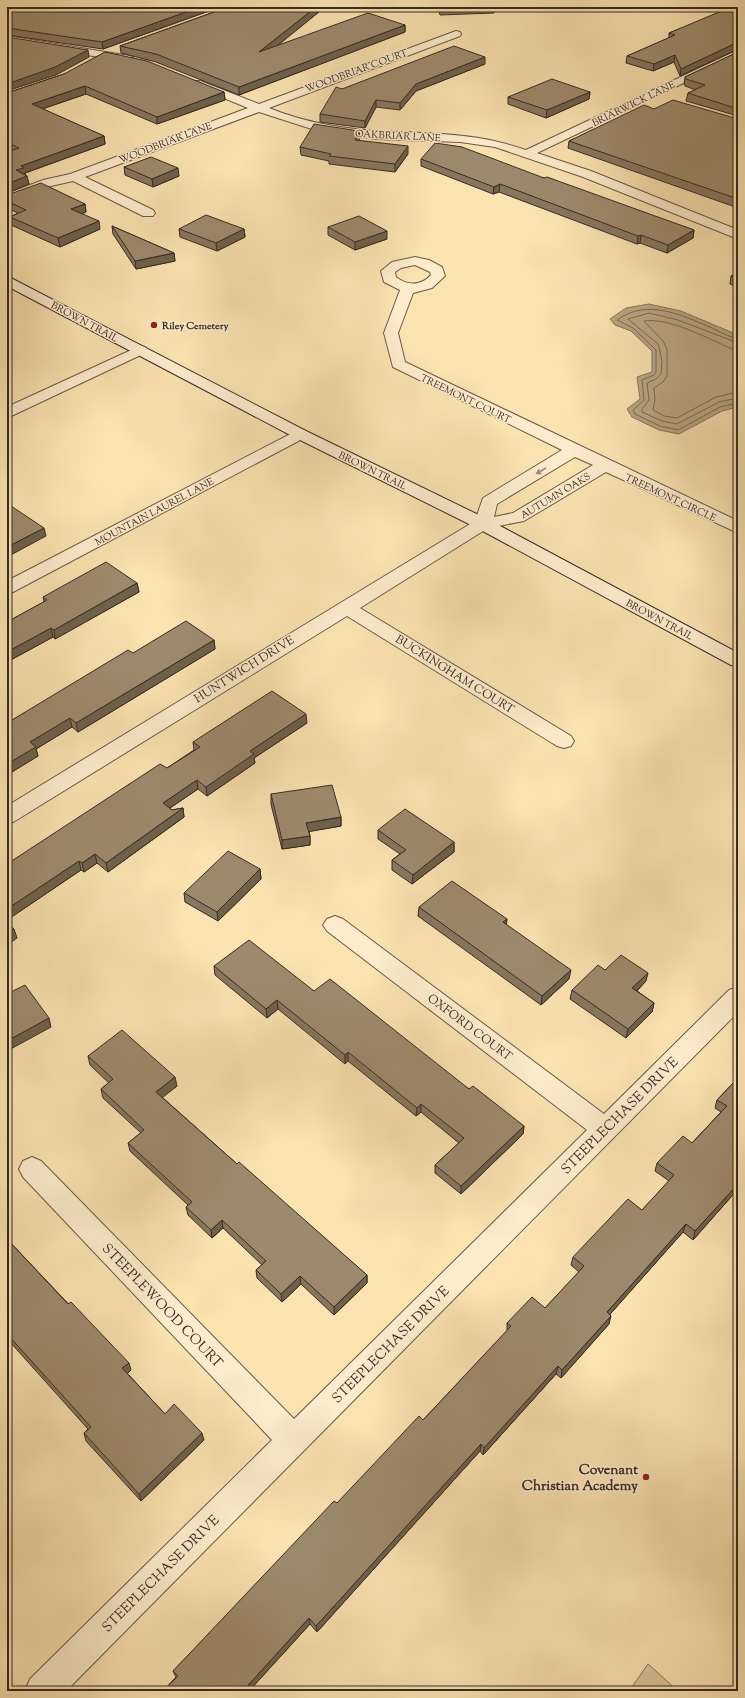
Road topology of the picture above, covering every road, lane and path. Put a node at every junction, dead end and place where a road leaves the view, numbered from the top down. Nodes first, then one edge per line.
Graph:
1 (456, 34) dead end
2 (7, 39) edge
3 (118, 48) edge
4 (738, 53) edge
5 (102, 55) junction
6 (145, 63) edge
7 (84, 65) edge
8 (187, 79) edge
9 (650, 95) junction
10 (665, 99) dead end
11 (256, 107) junction
12 (528, 153) junction
13 (74, 177) junction
14 (7, 198) edge
15 (7, 206) edge
16 (148, 212) dead end
17 (738, 235) edge
18 (7, 280) edge
19 (407, 289) dead end
20 (140, 350) junction
21 (7, 413) edge
22 (300, 434) junction
23 (574, 450) junction
24 (605, 465) junction
25 (483, 524) junction
26 (738, 528) edge
27 (7, 588) edge
28 (346, 607) junction
29 (738, 661) edge
30 (564, 741) dead end
31 (7, 816) edge
32 (335, 925) dead end
33 (738, 997) edge
34 (605, 1129) junction
35 (32, 1169) dead end
36 (293, 1440) junction
37 (42, 1691) edge

1 - 11 street, WOODBRIAR COURT
2 - 5 street
3 - 5 street
4 - 9 street, BRIARWICK LANE
5 - 6 street
5 - 7 street
8 - 11 street, OAKBRIAR LANE
9 - 10 street
9 - 12 street, BRIARWICK LANE
11 - 12 street, OAKBRIAR LANE
11 - 13 street, WOODBRIAR LANE
12 - 17 street, OAKBRIAR LANE
13 - 14 street, WOODBRIAR LANE
13 - 15 street, WOODBRIAR LANE
13 - 16 street
18 - 20 street, BROWN TRAIL
19 - 23 street, TREEMONT COURT
20 - 21 street
20 - 22 street, BROWN TRAIL
22 - 25 street, BROWN TRAIL
22 - 27 street, MOUNTAIN LAUREL LANE
23 - 24 street, TREEMONT COURT
23 -> 25 street
24 - 25 street, AUTUMN OAKS
24 - 26 street, TREEMONT CIRCLE
25 - 28 street, HUNTWICH DRIVE
25 - 29 street, BROWN TRAIL
28 - 30 street, BUCKINGHAM COURT
28 - 31 street, HUNTWICH DRIVE
32 - 34 street, OXFORD COURT
33 - 34 street, STEEPLECHASE DRIVE
34 - 36 street, STEEPLECHASE DRIVE
35 - 36 street, STEEPLEWOOD COURT
36 - 37 street, STEEPLECHASE DRIVE

